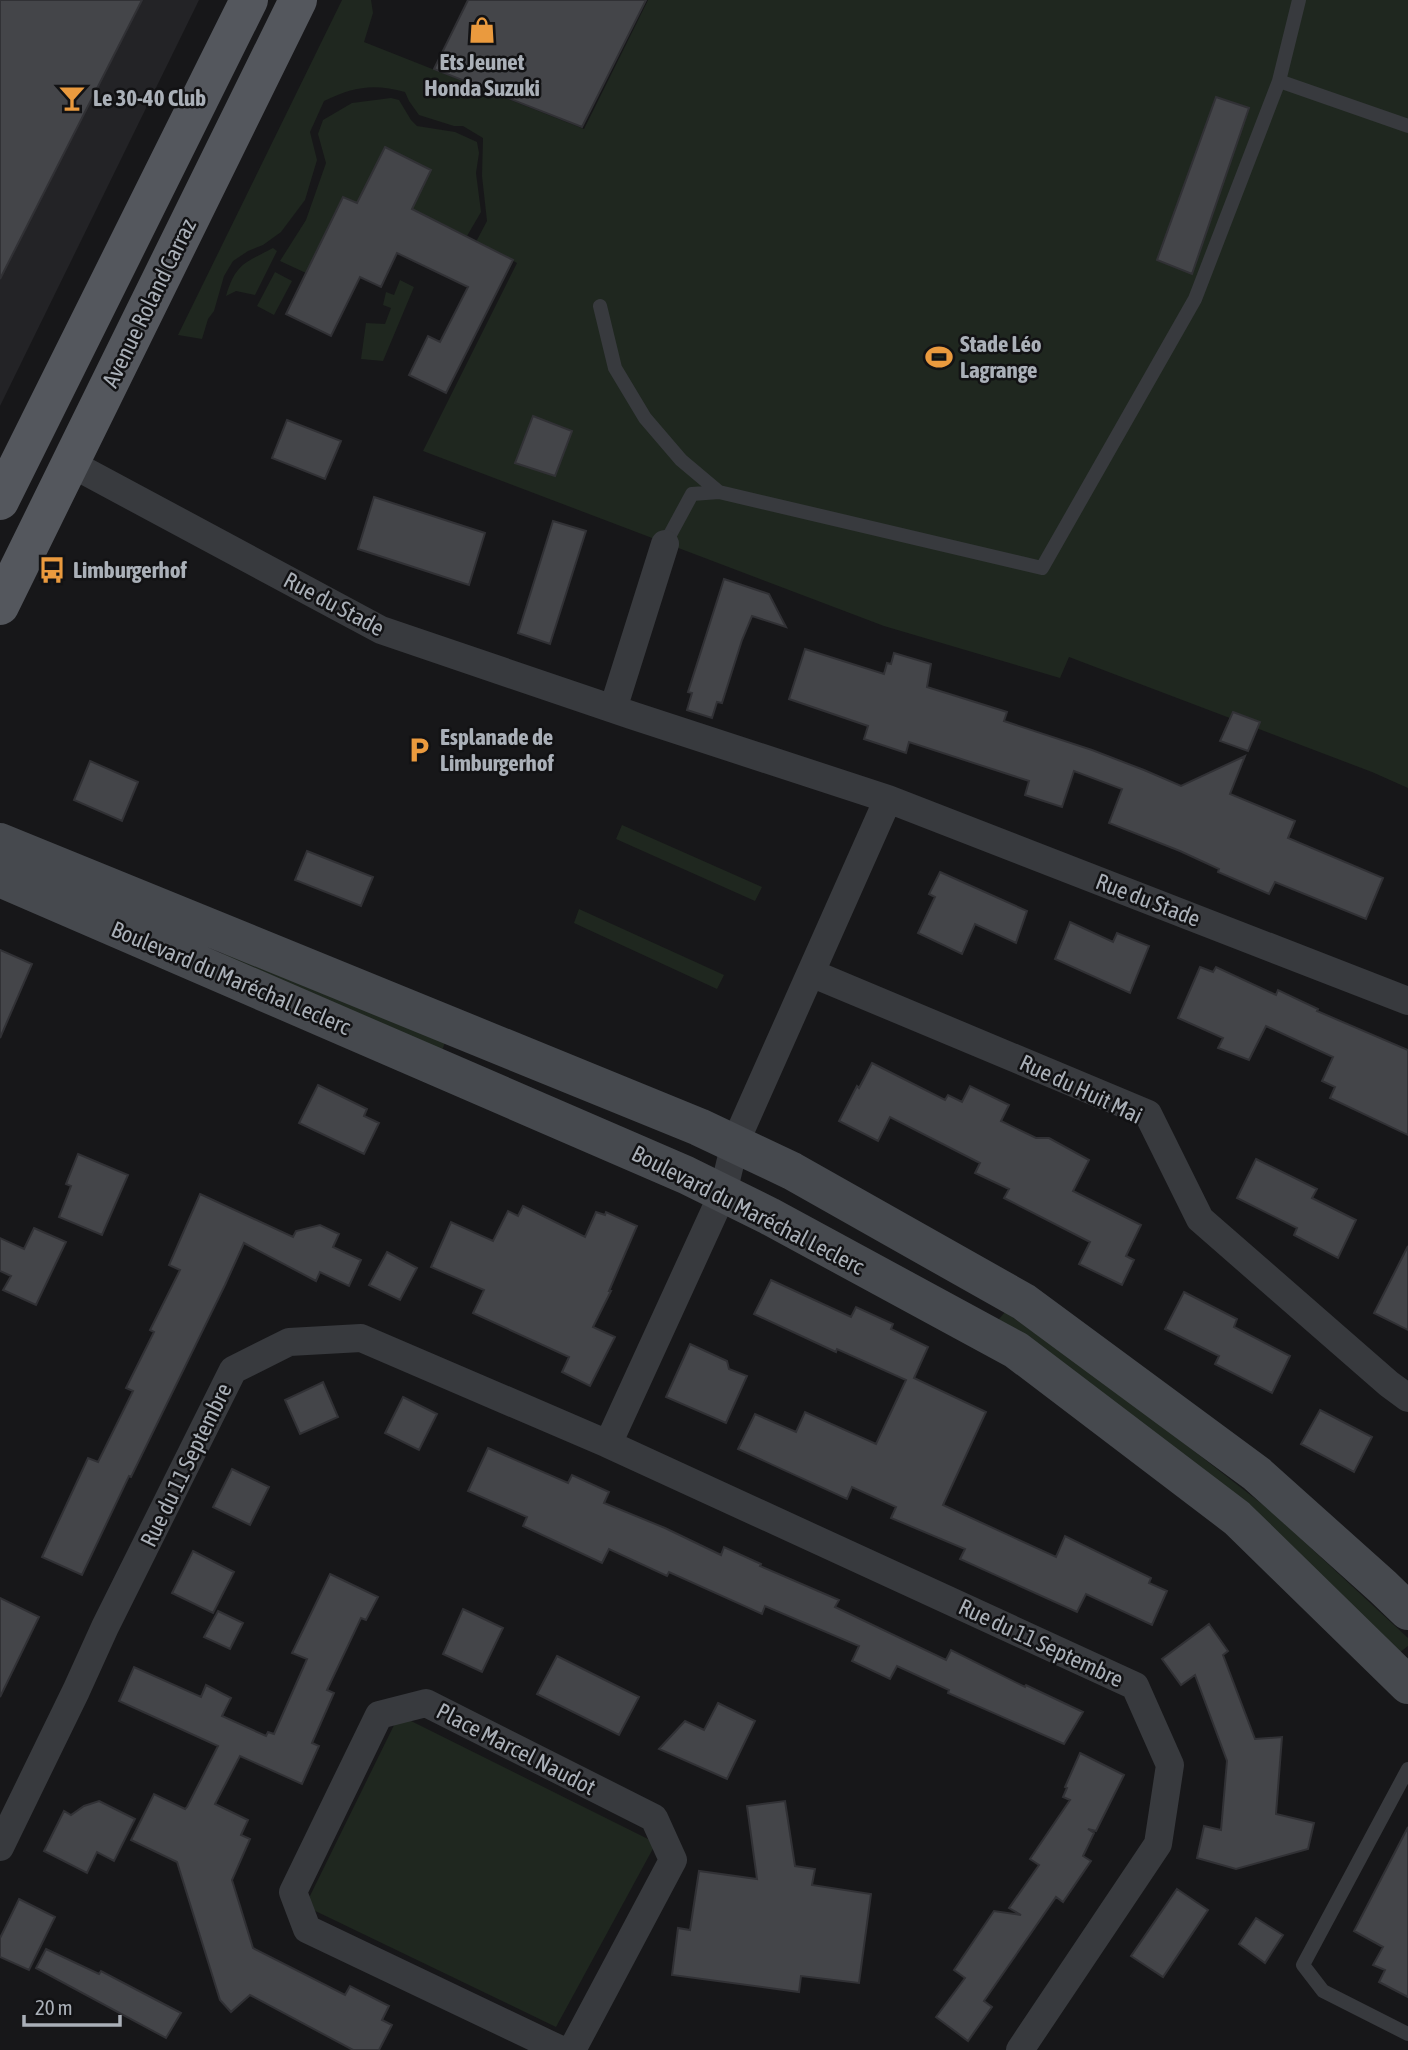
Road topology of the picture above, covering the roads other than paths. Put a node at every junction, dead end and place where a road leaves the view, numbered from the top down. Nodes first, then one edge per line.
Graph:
1 (249, 0) edge
2 (298, 0) edge
3 (1299, 0) edge
4 (1279, 81) junction
5 (1408, 126) edge
6 (600, 306) dead end
7 (70, 463) junction
8 (719, 492) junction
9 (0, 501) edge
10 (665, 544) joint
11 (0, 606) edge
12 (613, 709) junction
13 (888, 799) junction
14 (3, 849) edge
15 (811, 973) junction
16 (1408, 1001) edge
17 (735, 1143) junction
18 (723, 1193) junction
19 (1408, 1398) edge
20 (608, 1444) junction
21 (1408, 1611) edge
22 (1408, 1685) edge
23 (1408, 1769) edge
24 (0, 1847) edge
25 (1408, 2034) edge
26 (561, 2050) edge
27 (572, 2050) edge
28 (1020, 2050) edge

1 - 9 main road, Avenue Roland Carraz
2 - 7 main road, Avenue Roland Carraz
3 - 4 lane
4 - 5 lane
4 - 8 lane
6 - 8 lane
7 - 11 main road, Avenue Roland Carraz
7 - 12 street, Rue du Stade
8 - 10 lane
10 - 12 street
12 - 13 street, Rue du Stade
13 - 15 street
13 - 16 street, Rue du Stade
14 - 17 main road, Boulevard du Maréchal Leclerc
14 - 18 main road, Boulevard du Maréchal Leclerc
15 - 17 street
15 - 19 street, Rue du Huit Mai
17 - 18 street
17 - 21 main road, Boulevard du Maréchal Leclerc
18 - 20 street
18 - 22 main road, Boulevard du Maréchal Leclerc
20 - 24 street, Rue du 11 Septembre
20 - 28 street, Rue du 11 Septembre
23 - 25 lane
26 - 27 street, Place Marcel Naudot

